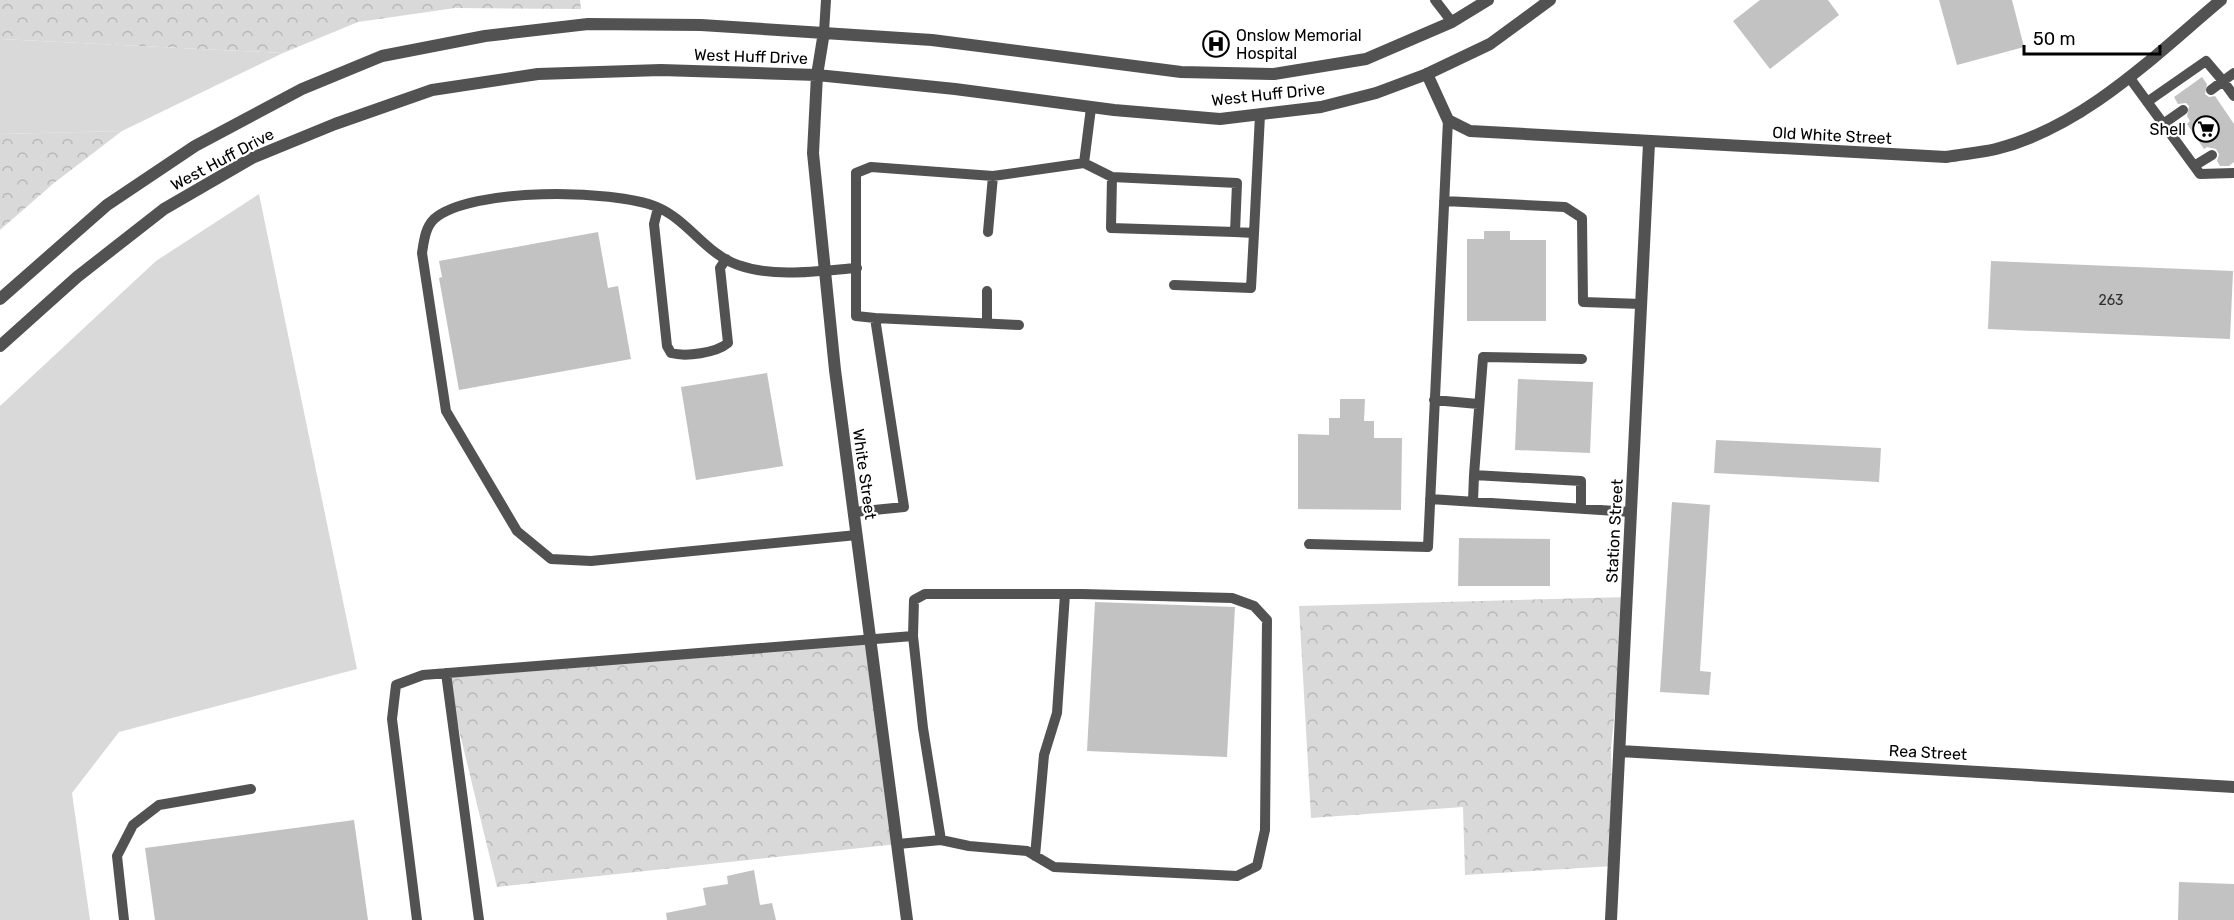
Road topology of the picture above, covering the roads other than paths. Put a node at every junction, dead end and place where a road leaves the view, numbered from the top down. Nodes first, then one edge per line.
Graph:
1 (826, 0) edge
2 (1435, 0) edge
3 (1488, 0) edge
4 (1550, 0) edge
5 (2221, 0) edge
6 (1452, 22) junction
7 (824, 32) junction
8 (2234, 73) edge
9 (1427, 74) junction
10 (818, 75) junction
11 (2129, 77) junction
12 (2223, 81) junction
13 (2211, 90) dead end
14 (2234, 96) edge
15 (2147, 102) junction
16 (1091, 108) junction
17 (2183, 110) dead end
18 (1260, 115) junction
19 (1448, 120) junction
20 (2163, 124) junction
21 (1649, 143) junction
22 (2212, 154) dead end
23 (1084, 163) junction
24 (2194, 166) junction
25 (2234, 173) edge
26 (993, 176) junction
27 (1112, 177) junction
28 (1444, 201) junction
29 (658, 208) junction
30 (988, 232) dead end
31 (1235, 232) junction
32 (1254, 233) junction
33 (726, 259) junction
34 (856, 268) junction
35 (824, 270) junction
36 (1174, 285) dead end
37 (987, 291) dead end
38 (0, 299) edge
39 (1642, 304) junction
40 (875, 318) junction
41 (987, 323) junction
42 (1019, 325) dead end
43 (0, 346) edge
44 (1582, 359) dead end
45 (1434, 400) junction
46 (1478, 404) junction
47 (1474, 475) junction
48 (1430, 499) junction
49 (1473, 501) junction
50 (1581, 509) junction
51 (854, 512) junction
52 (1631, 512) junction
53 (856, 535) junction
54 (1309, 544) dead end
55 (1065, 594) junction
56 (913, 636) junction
57 (870, 640) junction
58 (446, 673) junction
59 (1620, 751) junction
60 (2234, 787) edge
61 (251, 789) dead end
62 (940, 840) junction
63 (898, 844) junction
64 (1035, 856) junction
65 (124, 920) edge
66 (417, 920) edge
67 (479, 920) edge
68 (907, 920) edge
69 (1611, 920) edge

1 - 7 lane
2 - 6 lane
3 - 6 street, West Huff Drive
4 - 9 street, West Huff Drive
5 - 11 street, Old White Street
6 - 7 street, West Huff Drive
7 - 10 street, White Street
7 - 38 street, West Huff Drive
8 - 12 lane
9 - 18 street, West Huff Drive
9 - 19 street
10 - 16 street, West Huff Drive
10 - 35 street, White Street
10 - 43 street, West Huff Drive
11 - 15 lane
11 - 21 street, Old White Street
12 - 13 lane
12 - 14 lane
12 - 15 lane
15 - 20 lane
16 - 18 street, West Huff Drive
16 - 23 lane
17 - 20 lane
18 - 32 lane
19 - 21 street, Old White Street
19 - 28 lane
20 - 24 lane
21 - 39 street, Station Street
22 - 24 lane
23 - 26 lane
23 - 27 lane
24 - 25 lane
26 - 30 lane
26 - 34 lane
27 - 31 lane
27 - 31 lane
28 - 39 lane
28 - 45 lane
29 - 33 lane
29 - 33 lane
29 - 53 lane
31 - 32 lane
32 - 36 lane
33 - 35 lane
34 - 35 lane
34 - 40 lane
35 - 51 street, White Street
37 - 41 lane
39 - 52 street, Station Street
40 - 41 lane
40 - 51 lane
41 - 42 lane
44 - 46 lane
45 - 46 lane
45 - 48 lane
46 - 47 lane
47 - 49 lane
47 - 50 lane
48 - 49 lane
48 - 54 lane
49 - 50 lane
50 - 52 lane
51 - 53 street, White Street
52 - 59 street, Station Street
53 - 57 street, White Street
55 - 56 lane
55 - 64 lane
55 - 64 lane
56 - 57 lane
56 - 62 lane
57 - 58 lane
57 - 63 street, White Street
58 - 66 lane
58 - 67 lane
59 - 60 street, Rea Street
59 - 69 street, Station Street
61 - 65 lane
62 - 63 lane
62 - 64 lane
63 - 68 street, White Street

